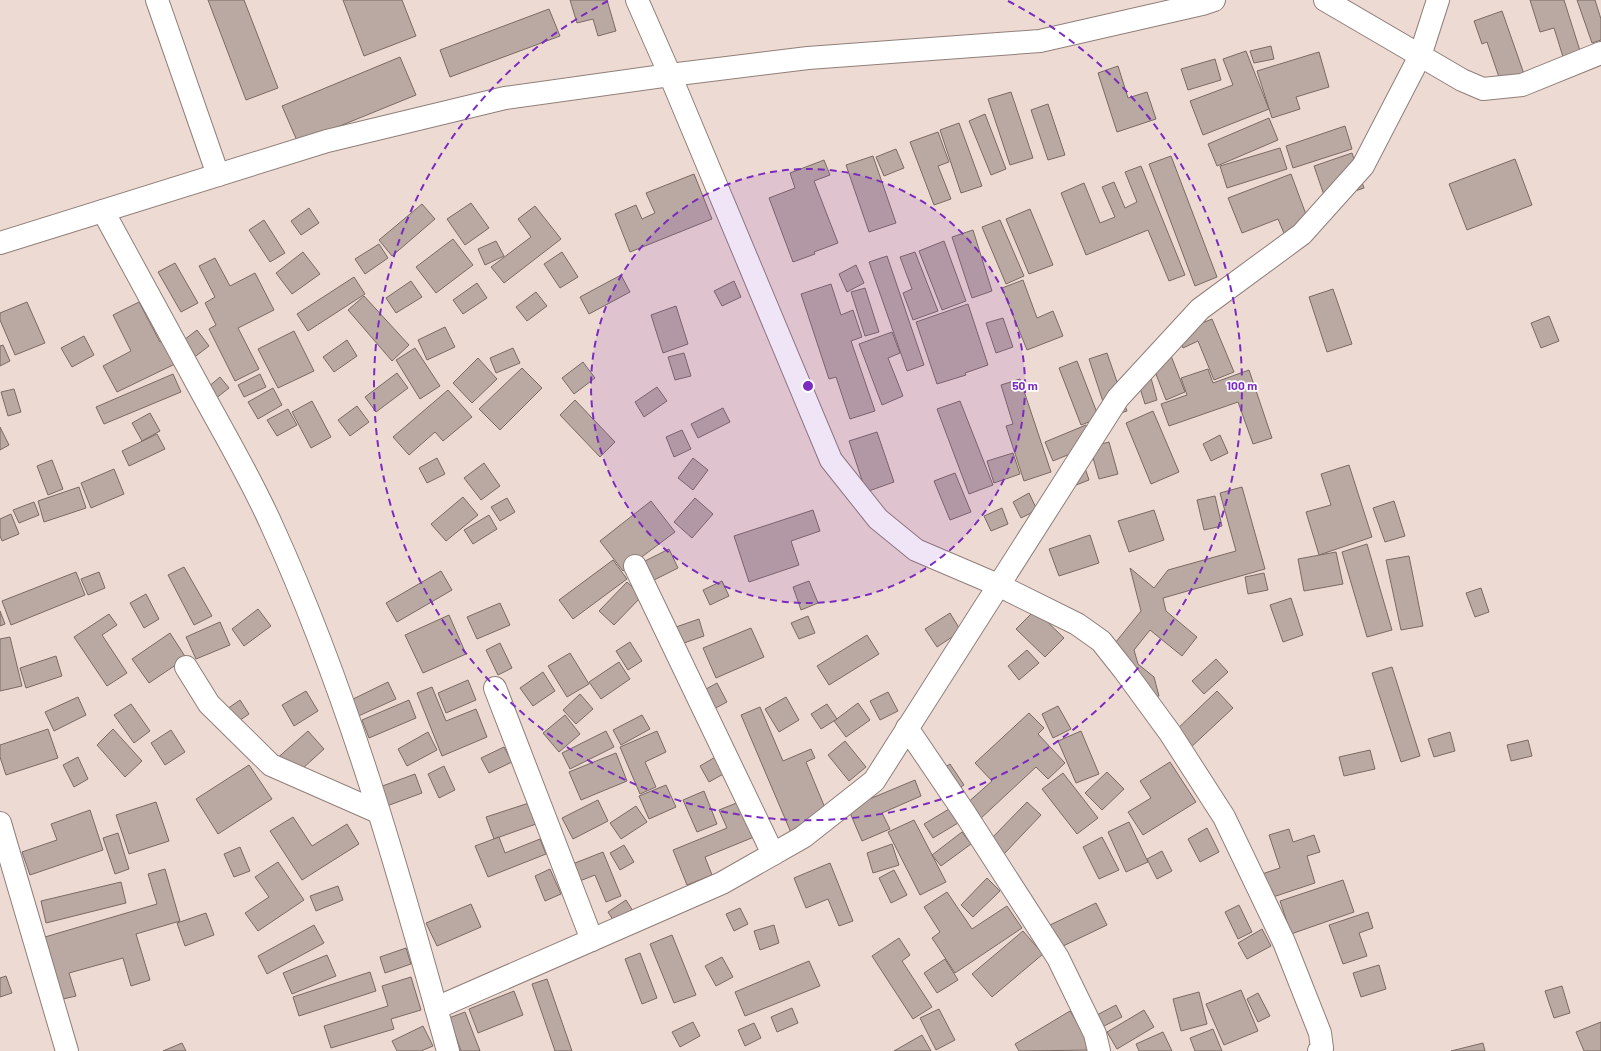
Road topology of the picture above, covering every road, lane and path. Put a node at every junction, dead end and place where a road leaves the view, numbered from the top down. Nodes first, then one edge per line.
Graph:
1 (157, 0) edge
2 (637, 0) edge
3 (1214, 0) edge
4 (1325, 0) edge
5 (1438, 0) edge
6 (1601, 53) edge
7 (1420, 56) junction
8 (670, 75) junction
9 (218, 175) junction
10 (103, 211) junction
11 (0, 243) edge
12 (635, 566) dead end
13 (998, 585) junction
14 (186, 667) dead end
15 (495, 688) dead end
16 (907, 728) junction
17 (378, 812) junction
18 (0, 823) edge
19 (773, 854) junction
20 (592, 940) junction
21 (436, 1008) junction
22 (67, 1051) edge
23 (448, 1051) edge
24 (1100, 1051) edge
25 (1319, 1051) edge

1 - 9 street
2 - 8 street
3 - 8 street
4 - 7 street
5 - 7 street
6 - 7 street
7 - 13 street
8 - 9 street
8 - 13 street
9 - 10 street
10 - 11 street
10 - 17 street
12 - 19 street
13 - 16 street
13 - 25 street
14 - 17 street
15 - 20 street
16 - 19 street
16 - 24 street
17 - 21 street
18 - 22 street
19 - 20 street
20 - 21 street
21 - 23 street

